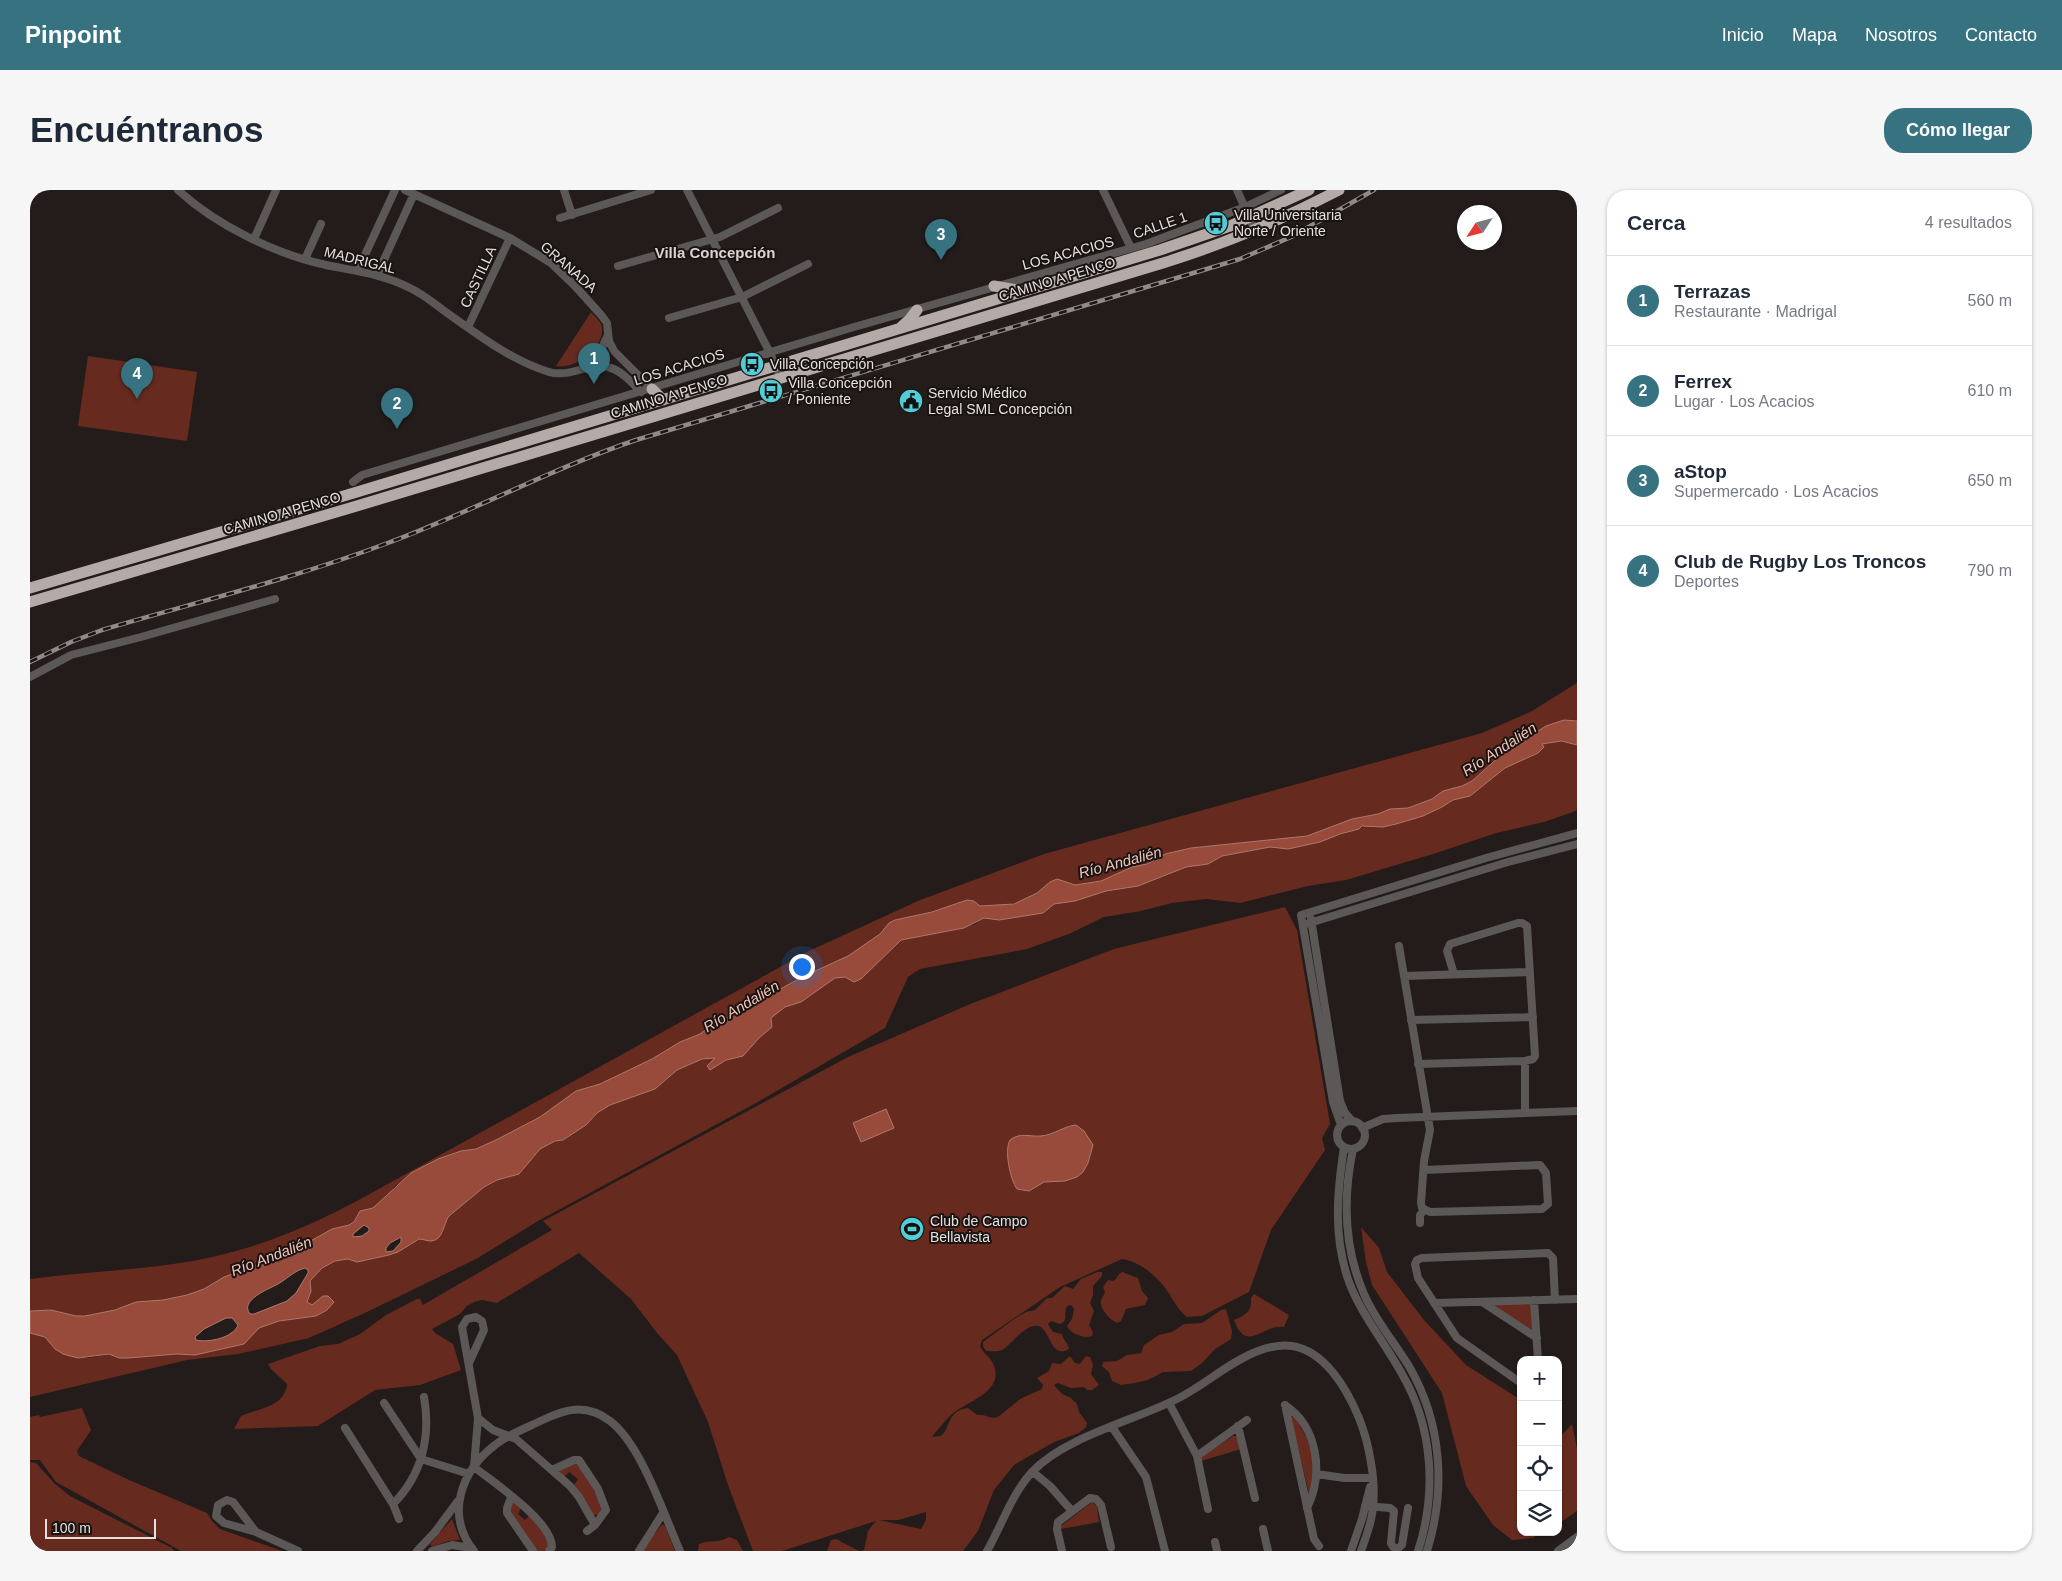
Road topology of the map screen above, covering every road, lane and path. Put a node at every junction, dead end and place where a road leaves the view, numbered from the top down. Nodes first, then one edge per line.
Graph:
1 (178, 190) edge
2 (276, 190) edge
3 (396, 190) edge
4 (405, 190) edge
5 (564, 190) edge
6 (651, 190) edge
7 (687, 190) edge
8 (1103, 190) edge
9 (1237, 190) edge
10 (1281, 190) edge
11 (1309, 190) edge
12 (1339, 190) edge
13 (414, 194) junction
14 (1245, 207) junction
15 (778, 208) dead end
16 (572, 214) junction
17 (560, 218) dead end
18 (1250, 218) junction
19 (321, 224) dead end
20 (1255, 230) junction
21 (510, 238) junction
22 (254, 239) junction
23 (712, 240) junction
24 (1131, 248) junction
25 (305, 259) junction
26 (808, 264) dead end
27 (618, 266) dead end
28 (358, 270) junction
29 (377, 275) junction
30 (994, 286) junction
31 (1025, 291) junction
32 (742, 297) junction
33 (916, 310) junction
34 (669, 318) dead end
35 (468, 327) junction
36 (898, 329) junction
37 (608, 335) junction
38 (770, 353) junction
39 (776, 366) junction
40 (588, 367) junction
41 (780, 378) junction
42 (646, 390) junction
43 (663, 400) junction
44 (352, 482) joint
45 (346, 495) junction
46 (30, 588) edge
47 (44, 598) junction
48 (275, 599) dead end
49 (30, 602) edge
50 (30, 612) edge
51 (30, 677) edge
52 (1577, 833) edge
53 (1577, 844) edge
54 (1309, 913) junction
55 (1311, 923) junction
56 (1303, 926) junction
57 (1400, 946) dead end
58 (1530, 972) junction
59 (1454, 974) junction
60 (1404, 976) junction
61 (1533, 1017) junction
62 (1411, 1020) junction
63 (1525, 1061) junction
64 (1418, 1064) junction
65 (1577, 1111) edge
66 (1525, 1113) junction
67 (1428, 1116) junction
68 (1352, 1121) junction
69 (1341, 1125) junction
70 (1362, 1128) junction
71 (1344, 1147) junction
72 (1354, 1148) junction
73 (1424, 1170) junction
74 (1424, 1210) junction
75 (1420, 1224) dead end
76 (1577, 1298) edge
77 (1534, 1300) junction
78 (1554, 1300) junction
79 (1482, 1302) junction
80 (1434, 1303) junction
81 (1537, 1338) junction
82 (1538, 1356) edge
83 (469, 1363) junction
84 (1517, 1380) edge
85 (424, 1397) dead end
86 (384, 1403) dead end
87 (1169, 1403) junction
88 (478, 1418) junction
89 (1247, 1420) dead end
90 (1238, 1426) junction
91 (1112, 1427) junction
92 (345, 1428) dead end
93 (509, 1436) junction
94 (1197, 1456) junction
95 (421, 1459) junction
96 (474, 1467) junction
97 (552, 1470) junction
98 (1032, 1472) junction
99 (469, 1474) junction
100 (1317, 1474) junction
101 (1372, 1478) junction
102 (511, 1497) junction
103 (460, 1498) junction
104 (1255, 1498) dead end
105 (393, 1504) junction
106 (1369, 1506) junction
107 (1308, 1508) junction
108 (1408, 1508) dead end
109 (1208, 1509) dead end
110 (1071, 1510) junction
111 (663, 1513) junction
112 (399, 1519) dead end
113 (595, 1525) junction
114 (1263, 1529) dead end
115 (587, 1531) dead end
116 (256, 1532) junction
117 (1577, 1537) edge
118 (1215, 1542) dead end
119 (1320, 1546) dead end
120 (1110, 1547) dead end
121 (473, 1549) edge
122 (298, 1551) edge
123 (417, 1551) edge
124 (432, 1551) edge
125 (534, 1551) edge
126 (549, 1551) edge
127 (639, 1551) edge
128 (680, 1551) edge
129 (987, 1551) edge
130 (1062, 1551) edge
131 (1165, 1551) edge
132 (1217, 1551) edge
133 (1268, 1551) edge
134 (1351, 1551) edge
135 (1361, 1551) edge
136 (1418, 1551) edge
137 (1427, 1551) edge
138 (1558, 1551) edge

1 - 22 street, MADRIGAL
2 - 22 street
3 - 28 street
4 - 13 street, GRANADA
5 - 16 street
6 - 16 street
7 - 23 street
8 - 24 street
9 - 14 street
10 - 14 street, CALLE 1
11 - 18 highway, CAMINO A PENCO
12 - 20 highway, CAMINO A PENCO
13 - 21 street, GRANADA
13 - 29 street
14 - 18 street
14 - 24 street, CALLE 1
15 - 23 street
16 - 17 street
18 - 20 street
18 - 31 highway, CAMINO A PENCO
19 - 25 street
20 - 41 highway, CAMINO A PENCO
21 - 35 street, CASTILLA
21 - 37 street, GRANADA
22 - 25 street, MADRIGAL
23 - 27 street
23 - 32 street
24 - 30 street, LOS ACACIOS
25 - 28 street, MADRIGAL
26 - 32 street
28 - 29 street, MADRIGAL
29 - 35 street, MADRIGAL
30 - 31 highway
30 - 33 street, LOS ACACIOS
31 - 36 highway, CAMINO A PENCO
32 - 34 street
32 - 38 street
33 - 36 highway
33 - 38 street, LOS ACACIOS
35 - 40 street, MADRIGAL
36 - 39 highway, CAMINO A PENCO
37 - 40 street
37 - 42 street, GRANADA
38 - 39 street
38 - 42 street, LOS ACACIOS
39 - 41 street
39 - 43 highway, CAMINO A PENCO
40 - 42 street, MADRIGAL
41 - 47 highway, CAMINO A PENCO
42 - 43 highway
42 - 44 street, LOS ACACIOS
43 - 45 highway, CAMINO A PENCO
44 - 45 highway
45 - 46 highway, CAMINO A PENCO
47 - 49 highway, CAMINO A PENCO
47 - 50 highway
48 - 51 street
52 - 54 street
53 - 55 street
54 - 55 street
54 - 56 street
55 - 56 street
55 - 68 street
56 - 69 street
57 - 60 street
58 - 59 street
58 - 59 street
58 - 61 street
59 - 60 street
60 - 62 street
61 - 62 street
61 - 63 street
62 - 64 street
63 - 64 street
63 - 66 street
64 - 67 street
65 - 66 street
66 - 67 street
67 - 70 street
67 - 73 street
68 - 69 street
68 - 70 street
69 - 71 street
70 - 72 street
71 - 72 street
71 - 136 street
72 - 137 street
73 - 74 street
73 - 74 street
74 - 75 street
76 - 78 street
77 - 78 street
77 - 79 street
77 - 81 street
78 - 80 street
79 - 80 street
79 - 81 street
80 - 84 street
81 - 82 street
83 - 83 street
83 - 88 street
85 - 95 street
86 - 95 street
87 - 91 street
87 - 94 street
87 - 101 street
88 - 93 street
88 - 96 street
89 - 90 street
90 - 94 street
90 - 104 street
91 - 98 street
91 - 131 street
92 - 105 street
93 - 96 street
93 - 97 street
93 - 111 street
94 - 109 street
95 - 99 street
95 - 105 street
96 - 99 street
96 - 102 street
97 - 113 street
97 - 113 street
98 - 110 street
98 - 129 street
99 - 103 street
100 - 101 street
100 - 107 street
100 - 107 street
101 - 106 street
102 - 125 street
102 - 126 street
103 - 121 street
103 - 123 street
105 - 112 street
106 - 108 street
106 - 134 street
106 - 135 street
107 - 119 street
110 - 120 street
110 - 130 street
111 - 127 street
111 - 128 street
113 - 115 street
114 - 133 street
116 - 116 street
116 - 122 street
117 - 138 street
118 - 132 street
121 - 124 street

